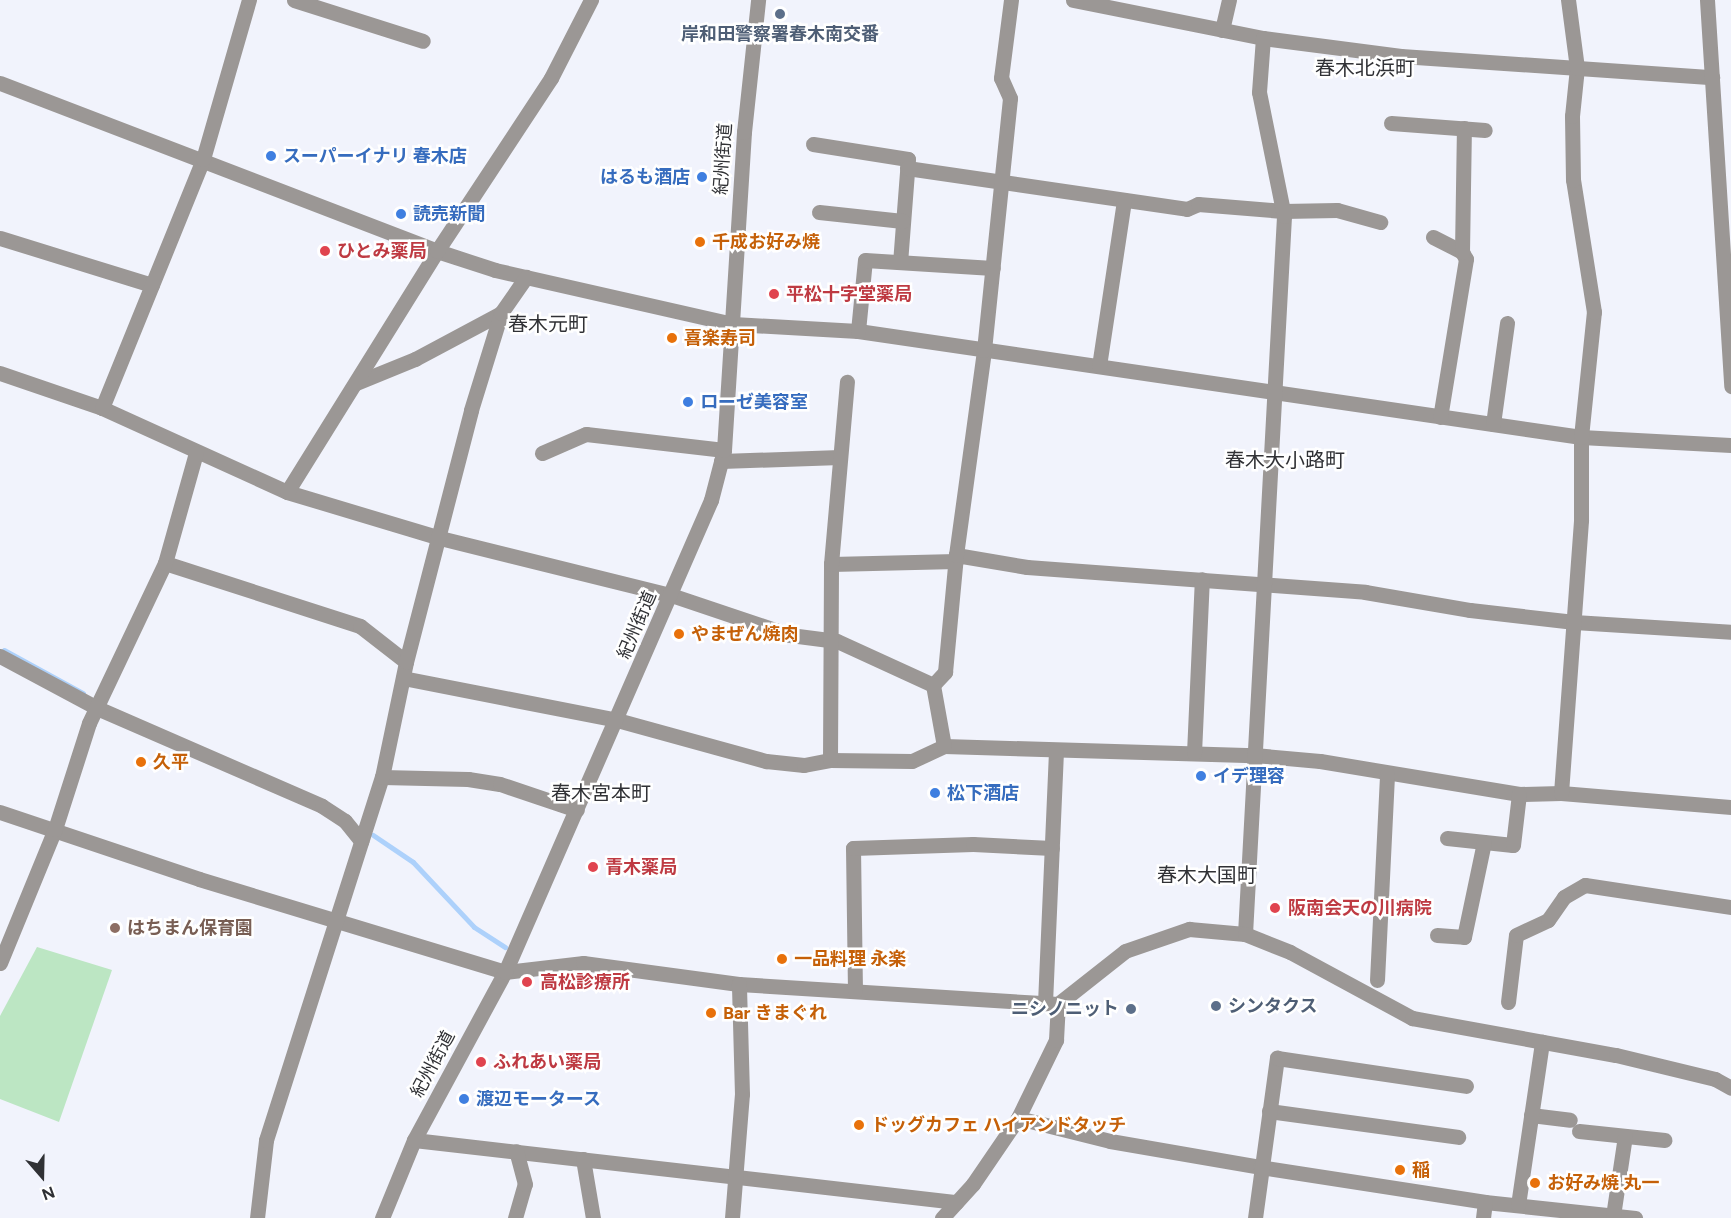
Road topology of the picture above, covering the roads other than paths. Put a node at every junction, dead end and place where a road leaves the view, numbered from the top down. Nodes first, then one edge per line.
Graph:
1 (249, 0) edge
2 (294, 0) edge
3 (591, 0) edge
4 (758, 0) edge
5 (1011, 0) edge
6 (1073, 0) edge
7 (1229, 0) edge
8 (1568, 0) edge
9 (1707, 0) edge
10 (1222, 30) junction
11 (1263, 38) junction
12 (423, 42) dead end
13 (1577, 68) junction
14 (1712, 77) junction
15 (0, 83) edge
16 (1391, 123) dead end
17 (1464, 128) junction
18 (1485, 130) dead end
19 (813, 144) dead end
20 (203, 159) junction
21 (908, 168) junction
22 (1001, 180) junction
23 (1124, 200) junction
24 (1283, 211) junction
25 (819, 212) dead end
26 (903, 221) junction
27 (1380, 222) dead end
28 (1433, 237) dead end
29 (0, 238) edge
30 (437, 251) junction
31 (1462, 252) junction
32 (900, 262) junction
33 (993, 268) junction
34 (526, 277) junction
35 (152, 285) junction
36 (501, 313) junction
37 (1507, 323) dead end
38 (733, 324) junction
39 (858, 331) junction
40 (984, 350) junction
41 (1099, 366) junction
42 (0, 373) edge
43 (356, 382) junction
44 (847, 382) dead end
45 (1731, 386) edge
46 (1275, 391) junction
47 (102, 408) junction
48 (1440, 417) junction
49 (1493, 424) junction
50 (1581, 437) junction
51 (1731, 445) edge
52 (196, 453) junction
53 (542, 453) dead end
54 (722, 455) junction
55 (840, 457) junction
56 (287, 492) junction
57 (440, 538) junction
58 (956, 558) junction
59 (165, 563) junction
60 (831, 564) junction
61 (1202, 579) junction
62 (1264, 582) junction
63 (671, 595) junction
64 (1574, 622) junction
65 (1731, 633) edge
66 (830, 639) junction
67 (0, 656) edge
68 (405, 670) junction
69 (933, 685) junction
70 (97, 708) junction
71 (617, 720) junction
72 (944, 746) junction
73 (1056, 750) junction
74 (1194, 753) junction
75 (1254, 755) junction
76 (830, 760) junction
77 (1387, 774) junction
78 (382, 777) junction
79 (1561, 793) junction
80 (1520, 794) junction
81 (1731, 807) edge
82 (577, 810) junction
83 (0, 812) edge
84 (55, 828) junction
85 (1447, 838) dead end
86 (361, 841) junction
87 (1484, 842) junction
88 (1052, 849) junction
89 (1731, 907) edge
90 (337, 918) junction
91 (1245, 934) junction
92 (1437, 935) dead end
93 (0, 963) edge
94 (505, 972) junction
95 (1377, 980) dead end
96 (739, 984) junction
97 (855, 991) junction
98 (1508, 1002) dead end
99 (1052, 1004) junction
100 (1542, 1042) junction
101 (1466, 1086) dead end
102 (1731, 1088) edge
103 (1269, 1111) junction
104 (1531, 1115) junction
105 (1018, 1118) junction
106 (1625, 1136) junction
107 (1458, 1137) dead end
108 (414, 1140) junction
109 (1665, 1140) dead end
110 (516, 1151) junction
111 (583, 1158) junction
112 (1260, 1167) junction
113 (736, 1176) junction
114 (956, 1202) junction
115 (1485, 1202) junction
116 (1518, 1205) junction
117 (1613, 1216) junction
118 (257, 1218) edge
119 (382, 1218) edge
120 (515, 1218) edge
121 (593, 1218) edge
122 (732, 1218) edge
123 (942, 1218) edge
124 (1255, 1218) edge
125 (1483, 1218) edge
126 (1635, 1218) edge

1 - 20 street
2 - 12 street
3 - 30 street
4 - 38 street, 紀州街道
5 - 22 street
6 - 10 street
7 - 10 street
8 - 13 street
9 - 14 street
10 - 11 street
11 - 13 street
11 - 24 street
13 - 14 street
13 - 50 street
14 - 45 street
15 - 20 street
16 - 17 street
17 - 18 street
17 - 31 street
19 - 21 street
20 - 30 street
20 - 35 street
21 - 22 street
21 - 26 street
22 - 23 street
22 - 33 street
23 - 24 street
23 - 41 street
24 - 27 street
24 - 46 street
25 - 26 street
26 - 32 street
28 - 31 street
29 - 35 street
30 - 34 street
30 - 43 street
31 - 48 street
32 - 33 street
32 - 39 street
33 - 40 street
34 - 36 street
34 - 38 street
35 - 47 street
36 - 43 street
36 - 57 street
37 - 49 street
38 - 39 street
38 - 54 street, 紀州街道
39 - 40 street
40 - 41 street
40 - 58 street
41 - 46 street
42 - 47 street
43 - 56 street
44 - 55 street
46 - 48 street
46 - 62 street
47 - 52 street
48 - 49 street
49 - 50 street
50 - 51 street
50 - 64 street
52 - 56 street
52 - 59 street
53 - 54 street
54 - 55 street
54 - 63 street, 紀州街道
55 - 60 street
56 - 57 street
57 - 63 street
57 - 68 street
58 - 60 street
58 - 61 street
58 - 69 street
59 - 68 street
59 - 70 street
60 - 66 street
61 - 62 street
61 - 74 street
62 - 64 street
62 - 75 street
63 - 66 street
63 - 71 street, 紀州街道
64 - 65 street
64 - 79 street
66 - 69 street
66 - 76 street
67 - 70 street
68 - 71 street
68 - 78 street
69 - 72 street
70 - 84 street
70 - 86 street
71 - 76 street
71 - 82 street, 紀州街道
72 - 73 street
72 - 76 street
73 - 74 street
73 - 88 street
74 - 75 street
75 - 77 street
75 - 91 street
77 - 80 street
77 - 95 street
78 - 82 street
78 - 86 street
79 - 80 street
79 - 81 street
80 - 87 street
82 - 94 street, 紀州街道
83 - 84 street
84 - 90 street
84 - 93 street
85 - 87 street
86 - 90 street
87 - 92 street
88 - 97 street
88 - 99 street
89 - 98 street
90 - 94 street
90 - 118 street
91 - 99 street
91 - 100 street
94 - 96 street
94 - 108 street, 紀州街道
96 - 97 street
96 - 113 street
97 - 99 street
99 - 105 street
100 - 102 street
100 - 104 street
101 - 103 street
103 - 107 street
103 - 112 street
104 - 106 street
104 - 116 street
105 - 112 street
105 - 114 street
106 - 109 street
106 - 117 street
108 - 110 street
108 - 119 street, 紀州街道
110 - 111 street
110 - 120 street
111 - 113 street
111 - 121 street
112 - 115 street
112 - 124 street
113 - 114 street
113 - 122 street
114 - 123 street
115 - 116 street
115 - 125 street
116 - 117 street
117 - 126 street

